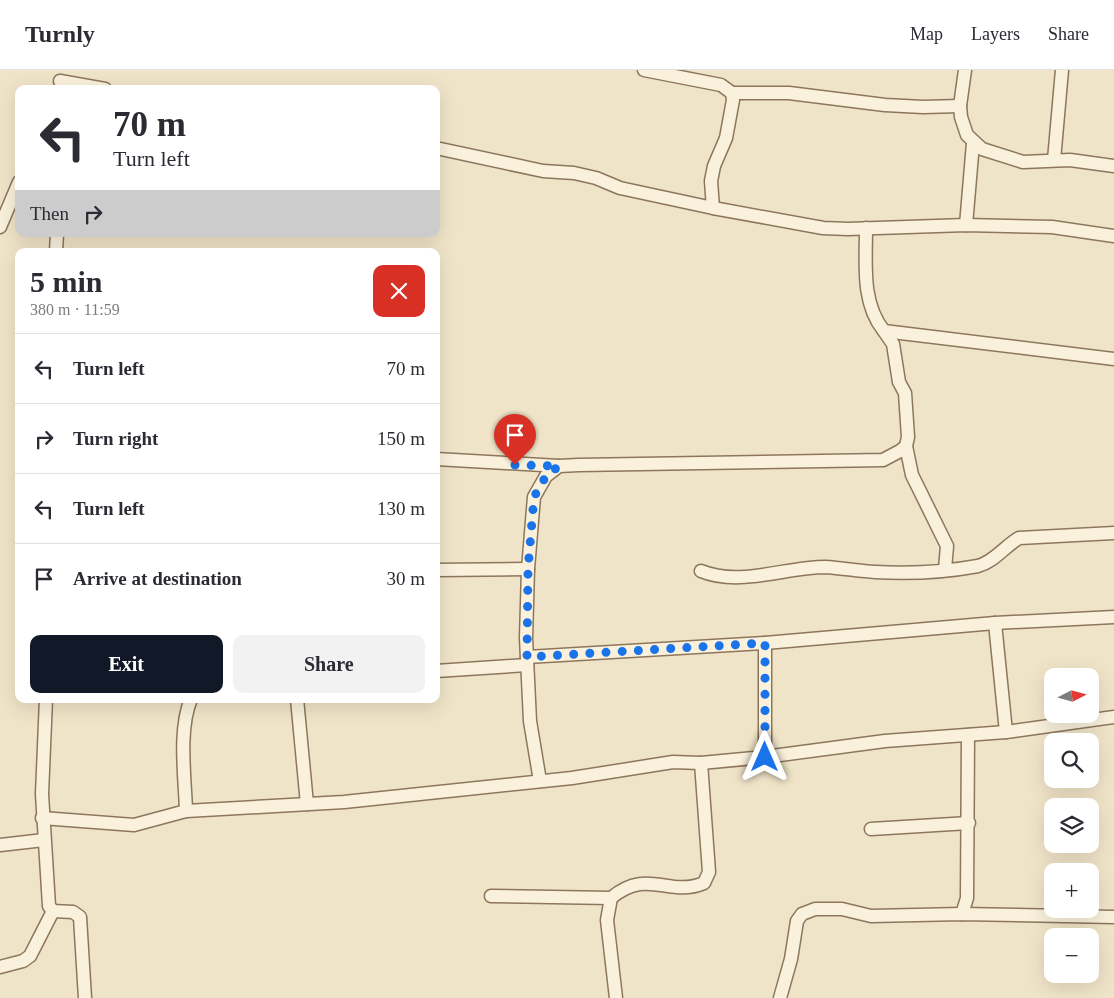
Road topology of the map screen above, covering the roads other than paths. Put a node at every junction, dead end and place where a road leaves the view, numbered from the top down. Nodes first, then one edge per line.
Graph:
1 (644, 70) edge
2 (965, 70) edge
3 (1062, 70) edge
4 (61, 80) edge
5 (85, 85) edge
6 (732, 93) junction
7 (960, 106) junction
8 (973, 143) junction
9 (440, 149) edge
10 (1054, 160) junction
11 (1114, 166) edge
12 (15, 191) edge
13 (713, 208) junction
14 (966, 225) junction
15 (0, 227) edge
16 (866, 228) junction
17 (1114, 236) edge
18 (884, 331) junction
19 (1114, 359) edge
20 (906, 446) junction
21 (440, 459) edge
22 (559, 466) junction
23 (1114, 533) edge
24 (528, 569) junction
25 (440, 570) edge
26 (946, 570) junction
27 (701, 571) dead end
28 (1114, 617) edge
29 (994, 623) junction
30 (765, 643) junction
31 (527, 661) junction
32 (440, 671) edge
33 (46, 703) edge
34 (189, 703) edge
35 (296, 703) edge
36 (1114, 717) edge
37 (1006, 732) junction
38 (968, 735) junction
39 (765, 757) junction
40 (701, 763) junction
41 (540, 781) junction
42 (307, 804) junction
43 (186, 811) junction
44 (42, 818) junction
45 (969, 824) junction
46 (871, 829) dead end
47 (44, 840) junction
48 (0, 845) edge
49 (491, 896) dead end
50 (610, 898) junction
51 (53, 911) junction
52 (962, 914) junction
53 (1114, 917) edge
54 (0, 967) edge
55 (85, 998) edge
56 (616, 998) edge
57 (780, 998) edge

1 - 6 street
2 - 7 street
3 - 10 street
4 - 5 street
6 - 7 street
6 - 13 street
7 - 8 street
8 - 10 street
8 - 14 street
9 - 13 street
10 - 11 street
12 - 15 street
13 - 16 street
14 - 16 street
14 - 17 street
16 - 18 street
18 - 19 street
18 - 20 street
20 - 22 street
20 - 26 street
21 - 22 street
22 - 24 street
23 - 26 street
24 - 25 street
24 - 31 street
26 - 27 street
28 - 29 street
29 - 30 street
29 - 37 street
30 - 31 street
30 - 39 street
31 - 32 street
31 - 41 street
33 - 44 street
34 - 43 street
35 - 42 street
36 - 37 street
37 - 38 street
38 - 39 street
38 - 45 street
39 - 40 street
40 - 41 street
40 - 50 street
41 - 42 street
42 - 43 street
43 - 44 street
44 - 47 street
45 - 46 street
45 - 52 street
47 - 48 street
47 - 51 street
49 - 50 street
50 - 56 street
51 - 54 street
51 - 55 street
52 - 53 street
52 - 57 street

